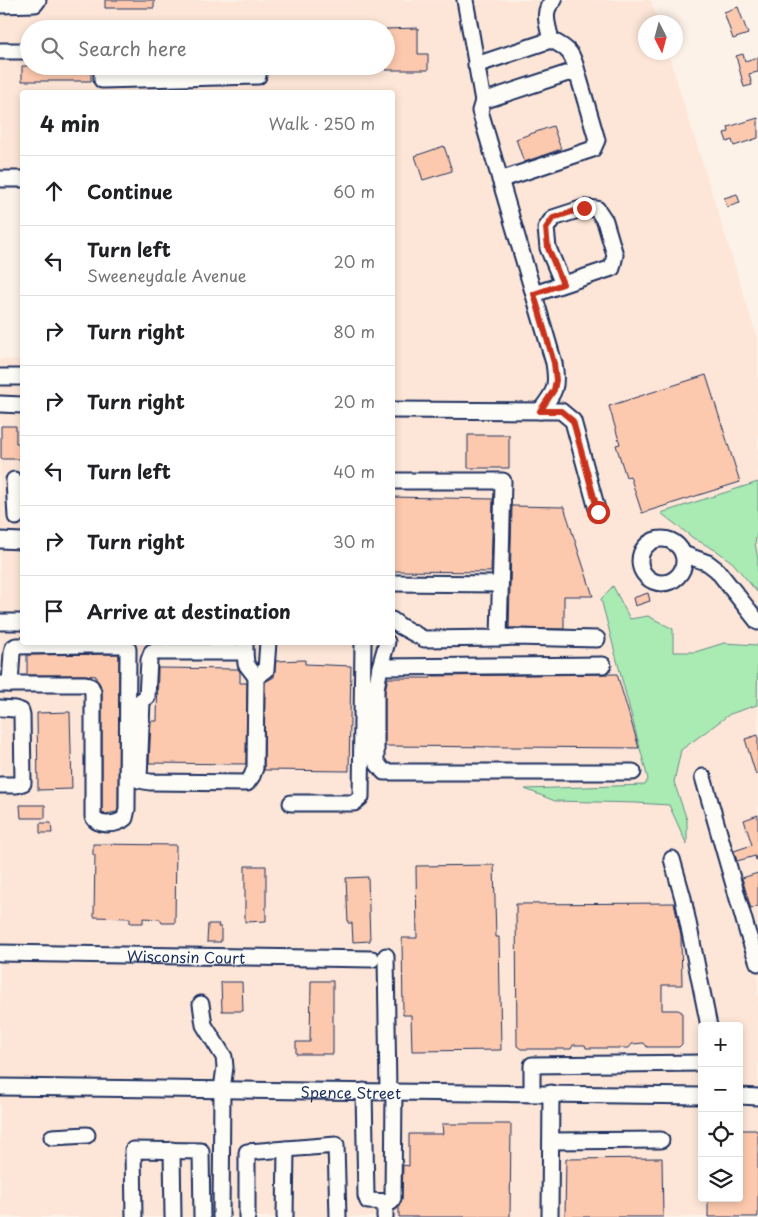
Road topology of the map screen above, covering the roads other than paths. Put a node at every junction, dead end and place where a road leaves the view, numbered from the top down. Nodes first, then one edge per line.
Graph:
1 (38, 0) edge
2 (465, 0) edge
3 (554, 0) edge
4 (0, 5) edge
5 (551, 40) junction
6 (0, 51) edge
7 (20, 51) edge
8 (476, 66) junction
9 (102, 75) edge
10 (258, 75) edge
11 (578, 75) junction
12 (484, 101) junction
13 (0, 179) edge
14 (20, 179) edge
15 (500, 180) junction
16 (563, 284) junction
17 (534, 294) junction
18 (0, 376) edge
19 (20, 377) edge
20 (0, 404) edge
21 (20, 405) edge
22 (395, 410) edge
23 (540, 411) junction
24 (12, 478) edge
25 (395, 480) edge
26 (598, 512) dead end
27 (16, 517) dead end
28 (0, 540) edge
29 (20, 541) edge
30 (683, 554) dead end
31 (395, 583) edge
32 (500, 584) junction
33 (0, 622) edge
34 (20, 622) edge
35 (758, 622) edge
36 (395, 627) edge
37 (499, 638) junction
38 (598, 639) dead end
39 (54, 645) edge
40 (124, 645) edge
41 (268, 645) edge
42 (363, 645) edge
43 (386, 645) edge
44 (245, 647) edge
45 (603, 665) dead end
46 (380, 667) junction
47 (256, 677) junction
48 (5, 684) edge
49 (0, 708) edge
50 (633, 772) dead end
51 (703, 777) dead end
52 (0, 785) edge
53 (291, 803) dead end
54 (672, 859) dead end
55 (0, 953) edge
56 (758, 963) edge
57 (201, 1004) dead end
58 (708, 1022) edge
59 (698, 1064) edge
60 (0, 1087) edge
61 (222, 1089) junction
62 (364, 1091) junction
63 (391, 1091) junction
64 (532, 1093) junction
65 (551, 1093) junction
66 (698, 1096) edge
67 (743, 1096) edge
68 (758, 1097) edge
69 (87, 1136) dead end
70 (52, 1137) dead end
71 (661, 1140) dead end
72 (551, 1141) junction
73 (286, 1149) junction
74 (172, 1150) junction
75 (385, 1202) junction
76 (134, 1217) edge
77 (173, 1217) edge
78 (202, 1217) edge
79 (221, 1217) edge
80 (247, 1217) edge
81 (285, 1217) edge
82 (338, 1217) edge
83 (385, 1217) edge
84 (550, 1217) edge

1 - 4 street
2 - 8 street
3 - 5 street
5 - 8 street
5 - 11 street
6 - 7 street
8 - 12 street
9 - 10 street
11 - 12 street
11 - 15 street
12 - 15 street
13 - 14 street
15 - 17 street
16 - 16 street
16 - 17 street
17 - 23 street
18 - 19 street
20 - 21 street
22 - 23 street
23 - 26 street
24 - 27 street
25 - 32 street
28 - 29 street
30 - 35 street
31 - 32 street
32 - 37 street
33 - 34 street
36 - 37 street
37 - 38 street
39 - 48 street
40 - 48 street
41 - 47 street
42 - 53 street
43 - 46 street
44 - 47 street
44 - 47 street
45 - 46 street
46 - 50 street
49 - 52 street
51 - 56 street
54 - 58 street
55 - 63 street, Wisconsin Court
57 - 61 street
59 - 64 street
60 - 61 street, Spence Street
61 - 62 street, Spence Street
61 - 79 street
62 - 63 street, Spence Street
62 - 75 street
63 - 64 street, Spence Street
63 - 75 street
64 - 65 street, Spence Street
65 - 66 street, Spence Street
65 - 72 street
67 - 68 street
69 - 70 street
71 - 72 street
72 - 84 street
73 - 80 street
73 - 81 street
73 - 82 street
74 - 76 street
74 - 77 street
74 - 78 street
75 - 83 street

